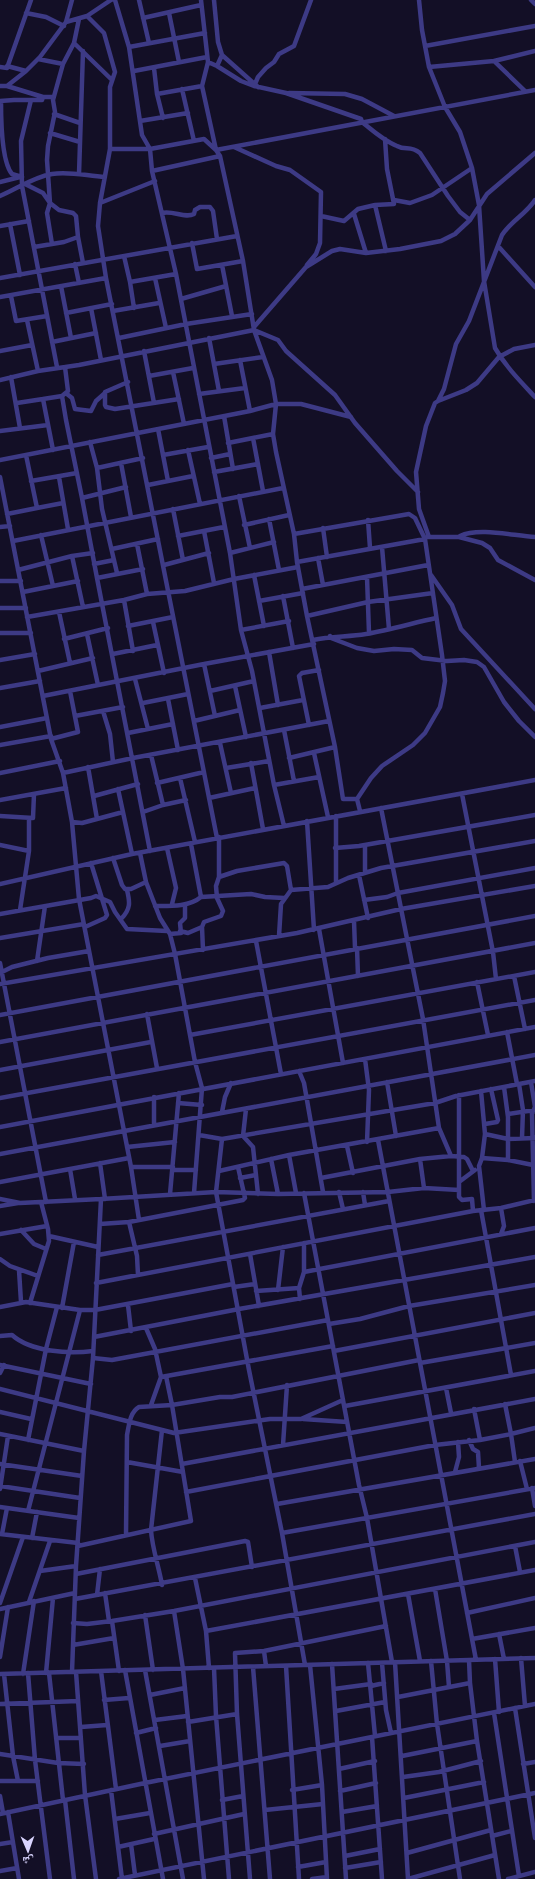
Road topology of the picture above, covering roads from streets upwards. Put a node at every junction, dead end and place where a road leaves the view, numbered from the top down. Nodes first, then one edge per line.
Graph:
1 (32, 0) edge
2 (72, 0) edge
3 (111, 0) edge
4 (115, 0) edge
5 (138, 0) edge
6 (214, 0) edge
7 (311, 0) edge
8 (419, 0) edge
9 (531, 0) edge
10 (201, 2) edge
11 (535, 4) edge
12 (169, 12) junction
13 (26, 13) junction
14 (87, 16) junction
15 (143, 18) junction
16 (79, 19) junction
17 (65, 24) junction
18 (535, 26) edge
19 (205, 33) junction
20 (174, 38) junction
21 (74, 43) junction
22 (149, 43) junction
23 (129, 46) junction
24 (425, 46) junction
25 (83, 51) junction
26 (535, 51) edge
27 (222, 55) junction
28 (38, 59) junction
29 (208, 60) junction
30 (494, 61) junction
31 (179, 62) junction
32 (63, 64) junction
33 (7, 66) junction
34 (218, 66) junction
35 (0, 67) edge
36 (429, 67) junction
37 (154, 68) junction
38 (26, 71) junction
39 (134, 71) junction
40 (112, 80) junction
41 (255, 84) junction
42 (0, 86) edge
43 (6, 86) junction
44 (202, 86) junction
45 (182, 88) junction
46 (259, 88) junction
47 (535, 90) edge
48 (525, 91) junction
49 (286, 93) junction
50 (157, 94) junction
51 (43, 96) junction
52 (53, 97) junction
53 (30, 100) junction
54 (0, 101) edge
55 (445, 107) junction
56 (188, 113) junction
57 (54, 114) junction
58 (394, 116) junction
59 (163, 118) junction
60 (140, 121) junction
61 (362, 122) junction
62 (80, 123) junction
63 (1, 130) edge
64 (50, 133) junction
65 (385, 139) junction
66 (194, 141) junction
67 (80, 142) junction
68 (234, 147) junction
69 (2, 148) edge
70 (110, 149) junction
71 (150, 149) junction
72 (216, 150) junction
73 (535, 153) edge
74 (220, 156) junction
75 (472, 168) junction
76 (152, 171) junction
77 (79, 174) junction
78 (48, 175) junction
79 (21, 177) junction
80 (105, 177) junction
81 (155, 181) junction
82 (0, 182) edge
83 (23, 185) junction
84 (443, 187) junction
85 (0, 196) edge
86 (394, 200) junction
87 (535, 200) edge
88 (100, 202) junction
89 (50, 203) junction
90 (374, 204) junction
91 (480, 205) junction
92 (162, 213) junction
93 (354, 214) junction
94 (321, 216) junction
95 (29, 220) junction
96 (470, 220) junction
97 (10, 224) junction
98 (0, 226) edge
99 (237, 236) junction
100 (78, 237) junction
101 (217, 239) junction
102 (192, 243) junction
103 (52, 244) junction
104 (498, 246) junction
105 (34, 247) junction
106 (170, 247) junction
107 (386, 251) junction
108 (366, 253) junction
109 (124, 256) junction
110 (103, 260) junction
111 (243, 261) junction
112 (83, 263) junction
113 (75, 264) junction
114 (222, 265) junction
115 (306, 267) junction
116 (38, 272) junction
117 (176, 274) junction
118 (20, 275) junction
119 (0, 278) edge
120 (106, 278) junction
121 (155, 278) junction
122 (484, 281) junction
123 (130, 282) junction
124 (79, 283) junction
125 (61, 286) junction
126 (226, 286) junction
127 (535, 287) edge
128 (41, 289) junction
129 (11, 296) junction
130 (0, 297) edge
131 (181, 299) junction
132 (159, 303) junction
133 (112, 304) junction
134 (91, 308) junction
135 (134, 308) junction
136 (114, 311) junction
137 (66, 313) junction
138 (252, 314) junction
139 (47, 316) junction
140 (232, 316) junction
141 (27, 320) junction
142 (186, 324) junction
143 (166, 328) junction
144 (254, 328) junction
145 (96, 333) junction
146 (71, 338) junction
147 (119, 338) junction
148 (209, 338) junction
149 (52, 342) junction
150 (189, 342) junction
151 (32, 345) junction
152 (535, 345) edge
153 (0, 351) edge
154 (144, 351) junction
155 (122, 355) junction
156 (263, 357) junction
157 (499, 357) junction
158 (101, 360) junction
159 (240, 360) junction
160 (214, 364) junction
161 (57, 367) junction
162 (65, 367) junction
163 (193, 368) junction
164 (38, 371) junction
165 (174, 372) junction
166 (148, 376) junction
167 (11, 377) junction
168 (0, 380) edge
169 (128, 382) junction
170 (245, 388) junction
171 (219, 391) junction
172 (105, 394) junction
173 (199, 394) junction
174 (65, 395) junction
175 (535, 397) edge
176 (43, 399) junction
177 (179, 399) junction
178 (438, 401) junction
179 (17, 403) junction
180 (154, 403) junction
181 (276, 404) junction
182 (133, 407) junction
183 (250, 411) junction
184 (224, 416) junction
185 (350, 417) junction
186 (203, 420) junction
187 (184, 424) junction
188 (48, 425) junction
189 (20, 428) junction
190 (158, 429) junction
191 (0, 431) edge
192 (138, 433) junction
193 (273, 434) junction
194 (253, 438) junction
195 (90, 442) junction
196 (228, 443) junction
197 (71, 446) junction
198 (208, 446) junction
199 (53, 450) junction
200 (188, 450) junction
201 (230, 454) junction
202 (26, 455) junction
203 (163, 455) junction
204 (143, 458) junction
205 (211, 458) junction
206 (0, 460) edge
207 (121, 463) junction
208 (258, 464) junction
209 (97, 468) junction
210 (233, 469) junction
211 (214, 472) junction
212 (77, 473) junction
213 (193, 476) junction
214 (0, 477) edge
215 (59, 477) junction
216 (168, 480) junction
217 (31, 481) junction
218 (1, 485) edge
219 (148, 485) junction
220 (126, 488) junction
221 (283, 488) junction
222 (264, 491) junction
223 (418, 492) junction
224 (101, 494) junction
225 (239, 496) junction
226 (82, 498) junction
227 (220, 500) junction
228 (2, 502) edge
229 (63, 503) junction
230 (200, 504) junction
231 (37, 508) junction
232 (173, 509) junction
233 (154, 513) junction
234 (7, 514) junction
235 (290, 514) junction
236 (131, 517) junction
237 (269, 520) junction
238 (368, 520) junction
239 (106, 522) junction
240 (244, 525) junction
241 (10, 526) junction
242 (88, 526) junction
243 (0, 527) edge
244 (224, 527) junction
245 (323, 528) junction
246 (68, 529) junction
247 (204, 531) junction
248 (294, 534) junction
249 (41, 535) junction
250 (178, 536) junction
251 (459, 536) junction
252 (535, 537) edge
253 (426, 538) junction
254 (158, 539) junction
255 (12, 541) junction
256 (274, 542) junction
257 (138, 544) junction
258 (382, 547) junction
259 (250, 548) junction
260 (370, 548) junction
261 (112, 549) junction
262 (92, 553) junction
263 (208, 553) junction
264 (230, 553) junction
265 (72, 556) junction
266 (326, 557) junction
267 (318, 558) junction
268 (114, 560) junction
269 (183, 560) junction
270 (48, 563) junction
271 (94, 564) junction
272 (164, 565) junction
273 (297, 565) junction
274 (428, 565) junction
275 (142, 569) junction
276 (18, 570) junction
277 (279, 570) junction
278 (117, 573) junction
279 (430, 573) junction
280 (384, 574) junction
281 (254, 575) junction
282 (367, 577) junction
283 (97, 578) junction
284 (234, 579) junction
285 (535, 580) edge
286 (0, 581) edge
287 (20, 581) junction
288 (78, 581) junction
289 (214, 583) junction
290 (323, 585) junction
291 (53, 586) junction
292 (169, 591) junction
293 (302, 591) junction
294 (23, 592) junction
295 (433, 593) junction
296 (147, 594) junction
297 (283, 596) junction
298 (124, 600) junction
299 (386, 600) junction
300 (259, 601) junction
301 (368, 602) junction
302 (103, 604) junction
303 (83, 607) junction
304 (0, 608) edge
305 (26, 608) junction
306 (59, 612) junction
307 (307, 616) junction
308 (28, 617) junction
309 (173, 617) junction
310 (436, 618) junction
311 (289, 621) junction
312 (153, 622) junction
313 (128, 626) junction
314 (264, 626) junction
315 (108, 628) junction
316 (389, 629) junction
317 (241, 630) junction
318 (0, 633) edge
319 (31, 633) junction
320 (369, 633) junction
321 (87, 634) junction
322 (330, 636) junction
323 (64, 639) junction
324 (314, 642) junction
325 (157, 645) junction
326 (293, 648) junction
327 (133, 651) junction
328 (269, 652) junction
329 (35, 654) junction
330 (113, 654) junction
331 (249, 656) junction
332 (93, 658) junction
333 (0, 660) edge
334 (442, 660) junction
335 (70, 663) junction
336 (204, 664) junction
337 (184, 668) junction
338 (319, 670) junction
339 (38, 671) junction
340 (164, 672) junction
341 (136, 678) junction
342 (254, 681) junction
343 (40, 682) junction
344 (118, 682) junction
345 (98, 684) junction
346 (235, 686) junction
347 (0, 688) edge
348 (70, 691) junction
349 (210, 691) junction
350 (188, 694) junction
351 (43, 696) junction
352 (168, 699) junction
353 (303, 700) junction
354 (143, 703) junction
355 (278, 705) junction
356 (123, 707) junction
357 (260, 708) junction
358 (240, 710) junction
359 (535, 710) edge
360 (103, 711) junction
361 (75, 716) junction
362 (215, 716) junction
363 (47, 718) junction
364 (194, 721) junction
365 (329, 721) junction
366 (173, 724) junction
367 (309, 725) junction
368 (0, 727) edge
369 (148, 729) junction
370 (284, 730) junction
371 (128, 733) junction
372 (265, 734) junction
373 (535, 736) edge
374 (246, 737) junction
375 (51, 738) junction
376 (220, 743) junction
377 (0, 745) edge
378 (199, 746) junction
379 (335, 747) junction
380 (178, 750) junction
381 (314, 753) junction
382 (151, 755) junction
383 (133, 758) junction
384 (289, 758) junction
385 (60, 760) junction
386 (270, 761) junction
387 (113, 762) junction
388 (251, 764) junction
389 (88, 767) junction
390 (226, 768) junction
391 (204, 772) junction
392 (0, 773) edge
393 (63, 773) junction
394 (319, 777) junction
395 (180, 778) junction
396 (535, 780) edge
397 (294, 781) junction
398 (157, 783) junction
399 (138, 784) junction
400 (274, 785) junction
401 (66, 788) junction
402 (255, 788) junction
403 (118, 789) junction
404 (230, 793) junction
405 (34, 794) junction
406 (462, 794) junction
407 (94, 796) junction
408 (209, 798) junction
409 (357, 799) junction
410 (0, 800) edge
411 (186, 800) junction
412 (163, 805) junction
413 (381, 808) junction
414 (360, 811) junction
415 (124, 812) junction
416 (143, 812) junction
417 (535, 815) edge
418 (0, 816) edge
419 (336, 816) junction
420 (328, 817) junction
421 (29, 819) junction
422 (97, 819) junction
423 (307, 821) junction
424 (72, 822) junction
425 (284, 826) junction
426 (468, 827) junction
427 (263, 830) junction
428 (218, 838) junction
429 (387, 840) junction
430 (535, 841) edge
431 (193, 843) junction
432 (0, 845) edge
433 (365, 845) junction
434 (167, 848) junction
435 (336, 848) junction
436 (29, 851) junction
437 (150, 851) junction
438 (140, 853) junction
439 (473, 853) junction
440 (132, 854) junction
441 (113, 858) junction
442 (91, 863) junction
443 (76, 866) junction
444 (392, 867) junction
445 (535, 868) edge
446 (365, 872) junction
447 (359, 875) junction
448 (219, 877) junction
449 (24, 878) junction
450 (478, 879) junction
451 (146, 882) junction
452 (336, 883) junction
453 (0, 884) edge
454 (535, 886) edge
455 (311, 888) junction
456 (127, 890) junction
457 (291, 890) junction
458 (398, 893) junction
459 (481, 896) junction
460 (102, 897) junction
461 (202, 898) junction
462 (218, 898) junction
463 (284, 898) junction
464 (79, 899) junction
465 (364, 900) junction
466 (172, 904) junction
467 (185, 905) junction
468 (45, 906) junction
469 (155, 906) junction
470 (401, 909) junction
471 (20, 910) junction
472 (0, 914) edge
473 (535, 916) edge
474 (368, 918) junction
475 (121, 919) junction
476 (354, 921) junction
477 (84, 925) junction
478 (486, 925) junction
479 (202, 928) junction
480 (316, 929) junction
481 (42, 931) junction
482 (180, 931) junction
483 (168, 932) junction
484 (278, 936) junction
485 (0, 938) edge
486 (256, 940) junction
487 (408, 940) junction
488 (535, 943) edge
489 (356, 948) junction
490 (203, 950) junction
491 (89, 951) junction
492 (493, 952) junction
493 (175, 954) junction
494 (323, 954) junction
495 (37, 961) junction
496 (0, 964) edge
497 (261, 966) junction
498 (412, 966) junction
499 (92, 967) junction
500 (1, 972) edge
501 (535, 972) edge
502 (358, 976) junction
503 (514, 976) junction
504 (496, 979) junction
505 (180, 981) junction
506 (328, 982) junction
507 (477, 982) junction
508 (2, 984) edge
509 (266, 992) junction
510 (418, 993) junction
511 (98, 997) junction
512 (535, 1000) edge
513 (520, 1002) junction
514 (185, 1007) junction
515 (332, 1008) junction
516 (483, 1008) junction
517 (11, 1013) junction
518 (146, 1014) junction
519 (0, 1015) edge
520 (423, 1019) junction
521 (271, 1020) junction
522 (104, 1023) junction
523 (535, 1027) edge
524 (525, 1029) junction
525 (507, 1032) junction
526 (190, 1035) junction
527 (338, 1035) junction
528 (488, 1035) junction
529 (16, 1040) junction
530 (0, 1042) edge
531 (151, 1042) junction
532 (276, 1046) junction
533 (427, 1047) junction
534 (109, 1049) junction
535 (535, 1055) edge
536 (365, 1059) junction
537 (512, 1060) junction
538 (195, 1062) junction
539 (343, 1063) junction
540 (21, 1066) junction
541 (157, 1068) junction
542 (0, 1070) edge
543 (299, 1071) junction
544 (281, 1074) junction
545 (431, 1074) junction
546 (114, 1077) junction
547 (533, 1081) edge
548 (387, 1082) junction
549 (231, 1083) junction
550 (518, 1084) junction
551 (369, 1085) junction
552 (504, 1087) junction
553 (202, 1088) junction
554 (491, 1089) junction
555 (481, 1091) junction
556 (179, 1093) junction
557 (25, 1094) junction
558 (459, 1095) junction
559 (154, 1097) junction
560 (306, 1097) junction
561 (0, 1098) edge
562 (118, 1103) junction
563 (178, 1103) junction
564 (435, 1103) junction
565 (202, 1105) junction
566 (246, 1108) junction
567 (392, 1110) junction
568 (535, 1110) edge
569 (222, 1112) junction
570 (523, 1112) junction
571 (368, 1114) junction
572 (508, 1114) junction
573 (201, 1116) junction
574 (177, 1120) junction
575 (31, 1121) junction
576 (311, 1124) junction
577 (485, 1124) junction
578 (154, 1125) junction
579 (0, 1127) edge
580 (439, 1128) junction
581 (124, 1131) junction
582 (485, 1134) junction
583 (199, 1135) junction
584 (243, 1136) junction
585 (396, 1136) junction
586 (508, 1138) junction
587 (522, 1138) junction
588 (534, 1138) edge
589 (222, 1139) junction
590 (378, 1140) junction
591 (175, 1142) junction
592 (367, 1142) junction
593 (347, 1146) junction
594 (127, 1147) junction
595 (36, 1148) junction
596 (316, 1150) junction
597 (0, 1154) edge
598 (289, 1155) junction
599 (451, 1156) junction
600 (460, 1156) junction
601 (129, 1158) junction
602 (482, 1158) junction
603 (534, 1158) edge
604 (271, 1159) junction
605 (420, 1159) junction
606 (508, 1160) junction
607 (254, 1162) junction
608 (100, 1163) junction
609 (533, 1165) junction
610 (479, 1166) junction
611 (131, 1167) junction
612 (238, 1167) junction
613 (383, 1167) junction
614 (173, 1168) junction
615 (70, 1169) junction
616 (196, 1170) junction
617 (474, 1170) junction
618 (219, 1171) junction
619 (353, 1173) junction
620 (40, 1174) junction
621 (256, 1175) junction
622 (240, 1178) junction
623 (321, 1178) junction
624 (534, 1179) edge
625 (0, 1182) edge
626 (459, 1182) junction
627 (424, 1188) junction
628 (459, 1190) junction
629 (216, 1192) junction
630 (323, 1192) junction
631 (339, 1192) junction
632 (363, 1192) junction
633 (388, 1192) junction
634 (194, 1193) junction
635 (244, 1193) junction
636 (304, 1193) junction
637 (170, 1194) junction
638 (258, 1194) junction
639 (278, 1194) junction
640 (296, 1194) junction
641 (136, 1197) junction
642 (0, 1199) edge
643 (75, 1199) junction
644 (103, 1199) junction
645 (535, 1200) edge
646 (389, 1201) junction
647 (43, 1202) junction
648 (20, 1203) junction
649 (219, 1205) junction
650 (365, 1205) junction
651 (0, 1206) edge
652 (501, 1208) junction
653 (342, 1209) junction
654 (482, 1210) junction
655 (473, 1211) junction
656 (308, 1215) junction
657 (139, 1220) junction
658 (129, 1222) junction
659 (100, 1224) junction
660 (47, 1226) junction
661 (394, 1226) junction
662 (535, 1228) edge
663 (21, 1230) junction
664 (223, 1230) junction
665 (0, 1234) edge
666 (501, 1234) junction
667 (49, 1236) junction
668 (485, 1238) junction
669 (313, 1241) junction
670 (74, 1242) junction
671 (304, 1243) junction
672 (98, 1247) junction
673 (283, 1247) junction
674 (135, 1248) junction
675 (46, 1249) junction
676 (250, 1254) junction
677 (399, 1254) junction
678 (98, 1255) junction
679 (535, 1257) edge
680 (228, 1258) junction
681 (0, 1259) edge
682 (490, 1266) junction
683 (319, 1269) junction
684 (19, 1270) junction
685 (304, 1272) junction
686 (138, 1275) junction
687 (38, 1276) junction
688 (404, 1280) junction
689 (96, 1283) junction
690 (255, 1284) junction
691 (535, 1285) edge
692 (234, 1286) junction
693 (299, 1288) junction
694 (278, 1290) junction
695 (256, 1291) junction
696 (495, 1293) junction
697 (324, 1296) junction
698 (300, 1299) junction
699 (21, 1302) junction
700 (30, 1303) junction
701 (128, 1305) junction
702 (259, 1306) junction
703 (409, 1306) junction
704 (0, 1307) edge
705 (56, 1307) junction
706 (62, 1308) junction
707 (239, 1309) junction
708 (80, 1310) junction
709 (95, 1310) junction
710 (535, 1314) edge
711 (500, 1320) junction
712 (329, 1322) junction
713 (146, 1328) junction
714 (131, 1331) junction
715 (414, 1335) junction
716 (0, 1336) edge
717 (243, 1336) junction
718 (94, 1337) junction
719 (535, 1342) edge
720 (334, 1348) junction
721 (506, 1348) junction
722 (46, 1349) junction
723 (93, 1351) junction
724 (156, 1351) junction
725 (70, 1353) junction
726 (93, 1358) junction
727 (248, 1361) junction
728 (420, 1362) junction
729 (2, 1365) edge
730 (535, 1371) edge
731 (0, 1373) edge
732 (41, 1374) junction
733 (511, 1375) junction
734 (166, 1376) junction
735 (161, 1377) junction
736 (339, 1377) junction
737 (63, 1378) junction
738 (91, 1384) junction
739 (287, 1385) junction
740 (446, 1388) junction
741 (0, 1389) edge
742 (255, 1391) junction
743 (425, 1391) junction
744 (36, 1398) junction
745 (535, 1399) edge
746 (343, 1400) junction
747 (57, 1404) junction
748 (505, 1404) junction
749 (151, 1405) junction
750 (172, 1405) junction
751 (345, 1406) junction
752 (474, 1409) junction
753 (321, 1410) junction
754 (0, 1412) edge
755 (88, 1412) junction
756 (451, 1413) junction
757 (430, 1417) junction
758 (284, 1418) junction
759 (31, 1419) junction
760 (301, 1419) junction
761 (260, 1420) junction
762 (322, 1420) junction
763 (129, 1422) junction
764 (347, 1422) junction
765 (535, 1428) edge
766 (162, 1430) junction
767 (177, 1433) junction
768 (349, 1433) junction
769 (0, 1434) edge
770 (511, 1434) junction
771 (8, 1436) junction
772 (28, 1440) junction
773 (469, 1440) junction
774 (480, 1440) junction
775 (458, 1442) junction
776 (46, 1444) junction
777 (283, 1445) junction
778 (435, 1445) junction
779 (266, 1449) junction
780 (84, 1451) junction
781 (535, 1459) edge
782 (356, 1461) junction
783 (127, 1462) junction
784 (518, 1462) junction
785 (182, 1464) junction
786 (2, 1465) edge
787 (158, 1468) junction
788 (479, 1468) junction
789 (38, 1470) junction
790 (183, 1472) junction
791 (455, 1472) junction
792 (441, 1474) junction
793 (270, 1475) junction
794 (82, 1476) junction
795 (0, 1486) edge
796 (531, 1488) edge
797 (0, 1489) edge
798 (360, 1490) junction
799 (33, 1491) junction
800 (186, 1492) junction
801 (80, 1498) junction
802 (277, 1504) junction
803 (446, 1504) junction
804 (535, 1506) edge
805 (0, 1507) edge
806 (8, 1508) junction
807 (28, 1511) junction
808 (36, 1512) junction
809 (535, 1514) edge
810 (79, 1518) junction
811 (367, 1518) junction
812 (152, 1530) junction
813 (451, 1530) junction
814 (282, 1533) junction
815 (1, 1534) edge
816 (126, 1535) junction
817 (23, 1537) junction
818 (32, 1538) junction
819 (50, 1541) junction
820 (535, 1542) edge
821 (78, 1545) junction
822 (371, 1545) junction
823 (515, 1546) junction
824 (158, 1557) junction
825 (456, 1558) junction
826 (286, 1560) junction
827 (76, 1566) junction
828 (252, 1567) junction
829 (100, 1569) junction
830 (535, 1570) edge
831 (40, 1571) junction
832 (376, 1572) junction
833 (520, 1572) junction
834 (76, 1574) junction
835 (195, 1578) junction
836 (162, 1584) junction
837 (461, 1584) junction
838 (291, 1588) junction
839 (435, 1589) junction
840 (75, 1593) junction
841 (105, 1593) junction
842 (97, 1594) junction
843 (408, 1594) junction
844 (53, 1598) junction
845 (382, 1598) junction
846 (535, 1598) edge
847 (75, 1600) junction
848 (32, 1602) junction
849 (0, 1603) edge
850 (201, 1606) junction
851 (8, 1608) junction
852 (0, 1609) edge
853 (174, 1611) junction
854 (467, 1613) junction
855 (295, 1614) junction
856 (145, 1615) junction
857 (110, 1621) junction
858 (73, 1623) junction
859 (386, 1626) junction
860 (535, 1628) edge
861 (206, 1631) junction
862 (499, 1634) junction
863 (114, 1638) junction
864 (472, 1639) junction
865 (302, 1642) junction
866 (73, 1645) junction
867 (264, 1651) junction
868 (0, 1657) edge
869 (521, 1658) junction
870 (535, 1658) edge
871 (495, 1659) junction
872 (504, 1659) junction
873 (469, 1660) junction
874 (476, 1660) junction
875 (420, 1661) junction
876 (431, 1661) junction
877 (448, 1661) junction
878 (394, 1662) junction
879 (368, 1663) junction
880 (382, 1663) junction
881 (332, 1664) junction
882 (305, 1665) junction
883 (310, 1665) junction
884 (253, 1666) junction
885 (266, 1666) junction
886 (286, 1666) junction
887 (234, 1667) junction
888 (212, 1668) junction
889 (183, 1669) junction
890 (125, 1670) junction
891 (145, 1670) junction
892 (153, 1670) junction
893 (101, 1671) junction
894 (119, 1671) junction
895 (74, 1672) junction
896 (48, 1673) junction
897 (2, 1674) edge
898 (26, 1674) junction
899 (384, 1683) junction
900 (470, 1683) junction
901 (371, 1685) junction
902 (449, 1687) junction
903 (185, 1688) junction
904 (334, 1689) junction
905 (434, 1691) junction
906 (150, 1695) junction
907 (398, 1697) junction
908 (130, 1698) junction
909 (78, 1700) junction
910 (104, 1700) junction
911 (52, 1702) junction
912 (385, 1702) junction
913 (30, 1703) junction
914 (0, 1704) edge
915 (6, 1704) junction
916 (372, 1704) junction
917 (535, 1705) edge
918 (524, 1706) junction
919 (515, 1708) junction
920 (336, 1711) junction
921 (497, 1712) junction
922 (237, 1714) junction
923 (187, 1716) junction
924 (216, 1716) junction
925 (473, 1717) junction
926 (155, 1720) junction
927 (188, 1722) junction
928 (437, 1724) junction
929 (107, 1725) junction
930 (80, 1727) junction
931 (156, 1728) junction
932 (400, 1732) junction
933 (136, 1733) junction
934 (391, 1733) junction
935 (374, 1736) junction
936 (56, 1738) junction
937 (82, 1738) junction
938 (190, 1741) junction
939 (477, 1741) junction
940 (338, 1743) junction
941 (160, 1746) junction
942 (319, 1747) junction
943 (441, 1749) junction
944 (290, 1753) junction
945 (0, 1754) edge
946 (13, 1756) junction
947 (402, 1756) junction
948 (262, 1759) junction
949 (35, 1760) junction
950 (374, 1761) junction
951 (481, 1761) junction
952 (535, 1762) edge
953 (58, 1763) junction
954 (241, 1763) junction
955 (84, 1764) junction
956 (523, 1764) junction
957 (221, 1768) junction
958 (340, 1769) junction
959 (444, 1771) junction
960 (194, 1773) junction
961 (403, 1777) junction
962 (165, 1779) junction
963 (0, 1781) edge
964 (18, 1781) junction
965 (38, 1781) junction
966 (145, 1782) junction
967 (484, 1782) junction
968 (376, 1783) junction
969 (322, 1785) junction
970 (113, 1789) junction
971 (292, 1790) junction
972 (340, 1790) junction
973 (447, 1790) junction
974 (535, 1794) edge
975 (85, 1795) junction
976 (528, 1795) junction
977 (0, 1796) edge
978 (243, 1796) junction
979 (404, 1798) junction
980 (507, 1799) junction
981 (64, 1800) junction
982 (222, 1800) junction
983 (323, 1804) junction
984 (487, 1804) junction
985 (40, 1805) junction
986 (294, 1806) junction
987 (378, 1806) junction
988 (265, 1810) junction
989 (450, 1811) junction
990 (342, 1812) junction
991 (4, 1813) edge
992 (150, 1813) junction
993 (244, 1814) junction
994 (115, 1819) junction
995 (223, 1820) junction
996 (405, 1821) junction
997 (198, 1825) junction
998 (379, 1826) junction
999 (174, 1830) junction
1000 (491, 1830) junction
1001 (511, 1831) junction
1002 (343, 1832) junction
1003 (154, 1836) junction
1004 (326, 1836) junction
1005 (492, 1836) junction
1006 (535, 1838) edge
1007 (454, 1839) junction
1008 (13, 1842) junction
1009 (297, 1842) junction
1010 (0, 1844) edge
1011 (131, 1844) junction
1012 (118, 1846) junction
1013 (268, 1849) junction
1014 (380, 1849) junction
1015 (248, 1852) junction
1016 (407, 1853) junction
1017 (495, 1854) junction
1018 (227, 1856) junction
1019 (345, 1856) junction
1020 (202, 1862) junction
1021 (326, 1862) junction
1022 (381, 1862) junction
1023 (458, 1865) junction
1024 (181, 1866) junction
1025 (298, 1867) junction
1026 (18, 1868) junction
1027 (345, 1868) junction
1028 (161, 1870) junction
1029 (0, 1871) edge
1030 (535, 1872) edge
1031 (139, 1876) edge
1032 (519, 1876) junction
1033 (527, 1877) edge
1034 (327, 1878) edge
1035 (19, 1879) edge
1036 (50, 1879) edge
1037 (74, 1879) edge
1038 (96, 1879) edge
1039 (121, 1879) edge
1040 (163, 1879) edge
1041 (183, 1879) edge
1042 (204, 1879) edge
1043 (229, 1879) edge
1044 (250, 1879) edge
1045 (270, 1879) edge
1046 (299, 1879) edge
1047 (312, 1879) edge
1048 (346, 1879) edge
1049 (382, 1879) edge
1050 (408, 1879) edge
1051 (460, 1879) edge
1052 (499, 1879) edge
1053 (508, 1879) edge

1 - 13 street
2 - 17 street
3 - 14 street
4 - 23 street
5 - 15 street
6 - 27 street
7 - 41 street
8 - 24 street
9 - 11 street
10 - 12 street
10 - 19 street
12 - 15 street
12 - 20 street
13 - 17 street
13 - 33 street
14 - 16 street
14 - 40 street
15 - 22 street
16 - 17 street
16 - 21 street
17 - 28 street
18 - 24 street
19 - 20 street
19 - 29 street
20 - 22 street
20 - 31 street
21 - 25 street
21 - 32 street
22 - 23 street
23 - 39 street
24 - 36 street
25 - 40 street
25 - 62 street
26 - 30 street
27 - 34 street
27 - 41 street
28 - 32 street
28 - 38 street
29 - 31 street
29 - 34 street
29 - 44 street
30 - 36 street
30 - 48 street
31 - 37 street
32 - 52 street
33 - 35 street
33 - 38 street
34 - 46 street
36 - 55 street
37 - 39 street
37 - 50 street
38 - 43 street
39 - 60 street
40 - 70 street
41 - 46 street
42 - 43 street
43 - 51 street
44 - 45 street
44 - 72 street
45 - 50 street
45 - 56 street
46 - 49 street
47 - 48 street
48 - 55 street
49 - 58 street
49 - 61 street
50 - 59 street
51 - 52 street
51 - 53 street
52 - 57 street
53 - 54 street
53 - 79 street
54 - 63 street
55 - 58 street
55 - 75 street
56 - 59 street
56 - 66 street
57 - 62 street
57 - 64 street
58 - 61 street
59 - 60 street
60 - 71 street
61 - 65 street
61 - 68 street
62 - 67 street
63 - 69 street
64 - 67 street
64 - 78 street
65 - 84 street
65 - 86 street
66 - 71 street
66 - 72 street
67 - 77 street
68 - 72 street
68 - 94 street
69 - 79 street
70 - 71 street
70 - 80 street
71 - 76 street
72 - 74 street
73 - 91 street
74 - 76 street
74 - 99 street
75 - 84 street
75 - 91 street
76 - 81 street
77 - 78 street
77 - 80 street
78 - 83 street
78 - 89 street
79 - 82 street
79 - 83 street
80 - 88 street
81 - 88 street
81 - 92 street
83 - 85 street
83 - 89 street
83 - 95 street
84 - 86 street
84 - 96 street
86 - 90 street
87 - 104 street
88 - 110 street
89 - 100 street
89 - 103 street
90 - 93 street
90 - 107 street
91 - 96 street
91 - 122 street
92 - 101 street
92 - 106 street
93 - 94 street
93 - 108 street
94 - 115 street
95 - 97 street
95 - 105 street
96 - 107 street
97 - 98 street
97 - 118 street
99 - 101 street
99 - 111 street
100 - 103 street
100 - 112 street
101 - 102 street
102 - 106 street
102 - 114 street
103 - 105 street
104 - 122 street
104 - 127 street
105 - 116 street
106 - 109 street
106 - 117 street
107 - 108 street
108 - 115 street
109 - 110 street
109 - 123 street
110 - 112 street
110 - 120 street
111 - 114 street
111 - 138 street
112 - 113 street
113 - 116 street
113 - 124 street
114 - 126 street
115 - 144 street
116 - 118 street
116 - 128 street
117 - 121 street
117 - 131 street
118 - 119 street
120 - 124 street
120 - 133 street
121 - 123 street
121 - 132 street
122 - 157 street
122 - 178 street
123 - 135 street
124 - 125 street
125 - 128 street
125 - 137 street
126 - 131 street
126 - 140 street
128 - 129 street
128 - 139 street
129 - 130 street
129 - 141 street
131 - 142 street
132 - 135 street
132 - 143 street
133 - 134 street
133 - 136 street
134 - 137 street
134 - 145 street
135 - 136 street
136 - 147 street
137 - 146 street
138 - 140 street
138 - 144 street
139 - 141 street
139 - 149 street
140 - 142 street
141 - 151 street
142 - 143 street
142 - 150 street
143 - 147 street
144 - 148 street
144 - 156 street
144 - 185 street
145 - 146 street
145 - 158 street
146 - 149 street
147 - 155 street
148 - 150 street
148 - 160 street
149 - 161 street
150 - 154 street
150 - 163 street
151 - 153 street
151 - 164 street
152 - 157 street
154 - 155 street
154 - 166 street
155 - 158 street
155 - 169 street
156 - 159 street
156 - 181 street
157 - 175 street
157 - 178 street
158 - 162 street
159 - 160 street
159 - 170 street
160 - 171 street
161 - 162 street
161 - 164 street
162 - 174 street
163 - 165 street
163 - 173 street
164 - 167 street
165 - 166 street
165 - 177 street
166 - 180 street
167 - 168 street
167 - 179 street
169 - 172 street
169 - 182 street
170 - 171 street
170 - 183 street
171 - 173 street
172 - 174 street
172 - 182 street
173 - 186 street
174 - 176 street
174 - 197 street
176 - 179 street
176 - 188 street
177 - 180 street
177 - 187 street
178 - 223 street
179 - 189 street
180 - 182 street
181 - 183 street
181 - 185 street
181 - 193 street
182 - 192 street
183 - 184 street
184 - 186 street
184 - 196 street
185 - 223 street
186 - 187 street
186 - 198 street
187 - 190 street
188 - 189 street
188 - 199 street
189 - 191 street
190 - 192 street
190 - 203 street
192 - 195 street
192 - 204 street
193 - 194 street
193 - 221 street
194 - 196 street
194 - 208 street
195 - 197 street
195 - 209 street
196 - 201 street
197 - 199 street
197 - 212 street
198 - 200 street
198 - 205 street
199 - 202 street
200 - 203 street
200 - 213 street
201 - 205 street
201 - 210 street
202 - 206 street
202 - 217 street
203 - 216 street
204 - 207 street
204 - 219 street
205 - 211 street
207 - 209 street
207 - 220 street
208 - 210 street
208 - 222 street
209 - 224 street
210 - 211 street
211 - 227 street
212 - 215 street
212 - 226 street
213 - 216 street
213 - 230 street
214 - 218 street
215 - 217 street
215 - 229 street
216 - 219 street
217 - 231 street
218 - 228 street
219 - 233 street
220 - 224 street
220 - 236 street
221 - 222 street
221 - 235 street
222 - 225 street
223 - 253 street
224 - 226 street
224 - 239 street
225 - 227 street
225 - 240 street
226 - 242 street
227 - 230 street
227 - 244 street
228 - 234 street
229 - 231 street
229 - 246 street
230 - 232 street
231 - 234 street
232 - 233 street
232 - 250 street
233 - 236 street
233 - 254 street
234 - 241 street
235 - 237 street
235 - 248 street
236 - 239 street
237 - 240 street
237 - 256 street
238 - 245 street
238 - 253 street
238 - 260 street
239 - 242 street
239 - 261 street
240 - 259 street
241 - 243 street
241 - 255 street
242 - 246 street
242 - 262 street
244 - 247 street
244 - 264 street
245 - 248 street
245 - 266 street
246 - 249 street
247 - 250 street
247 - 263 street
248 - 273 street
249 - 255 street
249 - 270 street
250 - 269 street
251 - 252 street
251 - 253 street
251 - 285 street
253 - 258 street
253 - 274 street
254 - 257 street
254 - 272 street
255 - 276 street
256 - 259 street
256 - 277 street
257 - 261 street
257 - 275 street
258 - 260 street
258 - 280 street
259 - 264 street
260 - 266 street
261 - 268 street
262 - 265 street
262 - 271 street
263 - 269 street
263 - 289 street
264 - 284 street
265 - 270 street
265 - 288 street
266 - 267 street
267 - 273 street
267 - 290 street
268 - 271 street
268 - 278 street
269 - 272 street
270 - 276 street
270 - 291 street
271 - 283 street
272 - 292 street
273 - 277 street
273 - 293 street
274 - 279 street
274 - 280 street
275 - 278 street
275 - 296 street
276 - 287 street
277 - 281 street
278 - 283 street
279 - 295 street
279 - 359 street
280 - 282 street
280 - 299 street
281 - 284 street
281 - 300 street
282 - 290 street
282 - 301 street
283 - 302 street
284 - 289 street
284 - 317 street
286 - 287 street
287 - 294 street
288 - 291 street
288 - 303 street
289 - 292 street
290 - 293 street
291 - 294 street
292 - 296 street
292 - 309 street
293 - 297 street
293 - 307 street
294 - 305 street
295 - 299 street
295 - 310 street
296 - 298 street
297 - 300 street
297 - 311 street
298 - 302 street
298 - 313 street
299 - 301 street
299 - 316 street
300 - 314 street
301 - 307 street
301 - 320 street
302 - 303 street
302 - 315 street
303 - 306 street
304 - 305 street
305 - 308 street
306 - 308 street
306 - 323 street
307 - 324 street
308 - 319 street
309 - 312 street
309 - 337 street
310 - 316 street
310 - 334 street
311 - 314 street
311 - 326 street
312 - 313 street
312 - 325 street
313 - 327 street
314 - 317 street
315 - 321 street
315 - 330 street
316 - 320 street
317 - 331 street
318 - 319 street
319 - 329 street
320 - 322 street
321 - 323 street
321 - 332 street
322 - 324 street
322 - 334 street
323 - 335 street
324 - 326 street
324 - 338 street
325 - 327 street
325 - 340 street
326 - 328 street
327 - 330 street
328 - 331 street
328 - 355 street
329 - 333 street
329 - 339 street
330 - 344 street
331 - 336 street
331 - 342 street
332 - 335 street
332 - 345 street
334 - 373 street
334 - 409 street
335 - 339 street
336 - 337 street
336 - 349 street
337 - 340 street
337 - 350 street
338 - 353 street
338 - 365 street
339 - 343 street
340 - 341 street
341 - 344 street
341 - 354 street
342 - 346 street
342 - 357 street
343 - 347 street
343 - 351 street
344 - 345 street
344 - 356 street
345 - 348 street
346 - 349 street
346 - 358 street
348 - 351 street
348 - 361 street
349 - 362 street
350 - 352 street
350 - 364 street
351 - 363 street
352 - 354 street
352 - 366 street
353 - 355 street
353 - 367 street
354 - 369 street
355 - 357 street
356 - 360 street
356 - 371 street
357 - 372 street
358 - 362 street
358 - 374 street
360 - 361 street
360 - 387 street
361 - 375 street
362 - 364 street
363 - 368 street
363 - 375 street
364 - 378 street
365 - 367 street
365 - 379 street
366 - 369 street
366 - 380 street
367 - 370 street
369 - 371 street
370 - 372 street
370 - 384 street
371 - 383 street
372 - 374 street
372 - 386 street
374 - 376 street
375 - 377 street
375 - 385 street
376 - 378 street
376 - 390 street
378 - 380 street
378 - 391 street
379 - 381 street
379 - 409 street
380 - 382 street
381 - 384 street
381 - 394 street
382 - 383 street
382 - 398 street
383 - 387 street
383 - 399 street
384 - 397 street
385 - 392 street
385 - 393 street
386 - 388 street
386 - 400 street
387 - 389 street
388 - 390 street
388 - 402 street
389 - 393 street
389 - 407 street
390 - 404 street
391 - 395 street
391 - 408 street
393 - 401 street
394 - 397 street
394 - 420 street
395 - 398 street
395 - 411 street
396 - 406 street
397 - 400 street
398 - 412 street
399 - 403 street
399 - 416 street
400 - 425 street
401 - 405 street
401 - 424 street
402 - 404 street
402 - 427 street
403 - 407 street
403 - 415 street
404 - 408 street
405 - 410 street
405 - 421 street
406 - 413 street
406 - 426 street
407 - 422 street
408 - 428 street
409 - 414 street
411 - 412 street
411 - 431 street
412 - 416 street
413 - 414 street
413 - 429 street
414 - 419 street
415 - 422 street
415 - 440 street
416 - 437 street
417 - 426 street
418 - 421 street
419 - 420 street
419 - 435 street
420 - 423 street
421 - 436 street
422 - 424 street
423 - 425 street
423 - 455 street
424 - 443 street
425 - 427 street
426 - 429 street
426 - 439 street
427 - 428 street
428 - 431 street
428 - 448 street
429 - 433 street
429 - 444 street
430 - 439 street
431 - 434 street
431 - 461 street
432 - 436 street
433 - 435 street
433 - 446 street
434 - 437 street
434 - 466 street
435 - 452 street
436 - 449 street
437 - 438 street
438 - 440 street
438 - 451 street
439 - 444 street
439 - 450 street
440 - 441 street
441 - 442 street
441 - 456 street
442 - 443 street
442 - 460 street
443 - 449 street
443 - 464 street
444 - 446 street
444 - 458 street
445 - 450 street
446 - 447 street
447 - 452 street
447 - 465 street
448 - 457 street
448 - 462 street
449 - 453 street
449 - 471 street
450 - 458 street
450 - 459 street
451 - 456 street
451 - 469 street
452 - 455 street
454 - 459 street
455 - 457 street
455 - 480 street
456 - 475 street
457 - 463 street
458 - 465 street
458 - 470 street
459 - 470 street
459 - 478 street
460 - 464 street
460 - 475 street
460 - 477 street
461 - 462 street
461 - 467 street
462 - 463 street
462 - 479 street
463 - 484 street
464 - 468 street
464 - 477 street
465 - 474 street
466 - 467 street
466 - 469 street
467 - 482 street
468 - 471 street
468 - 481 street
469 - 483 street
470 - 474 street
470 - 487 street
471 - 472 street
473 - 478 street
474 - 476 street
475 - 483 street
476 - 480 street
476 - 489 street
477 - 481 street
477 - 491 street
478 - 487 street
478 - 492 street
479 - 482 street
479 - 490 street
480 - 484 street
480 - 494 street
481 - 485 street
481 - 495 street
482 - 483 street
483 - 493 street
484 - 486 street
486 - 490 street
486 - 497 street
487 - 489 street
487 - 498 street
488 - 492 street
489 - 494 street
489 - 502 street
490 - 493 street
491 - 495 street
491 - 499 street
492 - 498 street
492 - 504 street
493 - 499 street
493 - 505 street
494 - 497 street
494 - 506 street
495 - 500 street
496 - 500 street
497 - 505 street
497 - 509 street
498 - 502 street
498 - 510 street
499 - 508 street
499 - 511 street
500 - 508 street
501 - 503 street
502 - 506 street
503 - 504 street
503 - 513 street
504 - 507 street
505 - 511 street
505 - 514 street
506 - 509 street
506 - 515 street
507 - 510 street
507 - 516 street
508 - 517 street
509 - 514 street
509 - 521 street
510 - 515 street
510 - 520 street
511 - 517 street
511 - 522 street
512 - 513 street
513 - 516 street
513 - 524 street
514 - 518 street
514 - 526 street
515 - 521 street
515 - 527 street
516 - 520 street
516 - 528 street
517 - 519 street
517 - 529 street
518 - 522 street
518 - 531 street
520 - 527 street
520 - 533 street
521 - 526 street
521 - 532 street
522 - 529 street
522 - 534 street
523 - 524 street
524 - 525 street
525 - 528 street
525 - 537 street
526 - 538 street
527 - 532 street
527 - 539 street
528 - 533 street
529 - 530 street
529 - 540 street
531 - 534 street
531 - 541 street
532 - 538 street
532 - 544 street
533 - 536 street
533 - 545 street
534 - 540 street
534 - 546 street
535 - 537 street
536 - 539 street
536 - 551 street
537 - 545 street
537 - 550 street
538 - 541 street
538 - 553 street
539 - 543 street
540 - 542 street
540 - 557 street
541 - 546 street
543 - 544 street
543 - 560 street
544 - 549 street
545 - 548 street
545 - 564 street
546 - 557 street
546 - 562 street
547 - 550 street
547 - 568 street
548 - 551 street
548 - 567 street
549 - 553 street
549 - 569 street
550 - 552 street
550 - 570 street
551 - 560 street
551 - 571 street
552 - 554 street
552 - 572 street
553 - 556 street
553 - 565 street
554 - 555 street
554 - 577 street
555 - 558 street
555 - 577 street
556 - 559 street
556 - 563 street
557 - 561 street
557 - 575 street
558 - 564 street
558 - 600 street
559 - 562 street
559 - 578 street
560 - 566 street
560 - 576 street
562 - 575 street
562 - 581 street
563 - 565 street
563 - 574 street
564 - 567 street
564 - 580 street
565 - 573 street
566 - 569 street
566 - 584 street
567 - 571 street
567 - 585 street
568 - 570 street
568 - 588 street
569 - 573 street
570 - 572 street
570 - 587 street
571 - 576 street
571 - 592 street
572 - 586 street
573 - 574 street
573 - 583 street
574 - 578 street
574 - 591 street
575 - 579 street
575 - 595 street
576 - 584 street
576 - 596 street
577 - 582 street
578 - 581 street
580 - 585 street
580 - 599 street
581 - 594 street
581 - 595 street
582 - 586 street
582 - 602 street
583 - 589 street
583 - 616 street
584 - 589 street
584 - 607 street
585 - 590 street
586 - 587 street
586 - 606 street
587 - 588 street
588 - 603 street
589 - 618 street
590 - 592 street
590 - 613 street
591 - 594 street
591 - 614 street
592 - 593 street
593 - 596 street
593 - 619 street
594 - 601 street
595 - 597 street
595 - 620 street
596 - 598 street
596 - 623 street
598 - 604 street
598 - 640 street
599 - 600 street
599 - 605 street
600 - 617 street
600 - 626 street
601 - 608 street
601 - 611 street
602 - 606 street
602 - 610 street
603 - 609 street
604 - 607 street
604 - 639 street
605 - 613 street
605 - 627 street
606 - 609 street
607 - 612 street
607 - 621 street
608 - 615 street
608 - 644 street
609 - 624 street
610 - 617 street
610 - 654 street
611 - 614 street
611 - 641 street
612 - 618 street
612 - 622 street
613 - 619 street
613 - 633 street
614 - 616 street
614 - 637 street
615 - 620 street
615 - 643 street
616 - 634 street
617 - 626 street
618 - 629 street
619 - 623 street
620 - 625 street
620 - 647 street
621 - 622 street
621 - 638 street
622 - 635 street
623 - 630 street
624 - 645 street
626 - 628 street
627 - 628 street
627 - 633 street
628 - 655 street
629 - 634 street
629 - 635 street
629 - 649 street
630 - 631 street
630 - 636 street
631 - 632 street
631 - 653 street
632 - 633 street
632 - 650 street
633 - 646 street
634 - 637 street
635 - 638 street
635 - 649 street
636 - 640 street
636 - 656 street
637 - 641 street
638 - 639 street
639 - 640 street
641 - 644 street
641 - 657 street
642 - 648 street
643 - 644 street
643 - 647 street
644 - 659 street
645 - 652 street
646 - 650 street
646 - 661 street
647 - 648 street
647 - 660 street
648 - 651 street
649 - 657 street
649 - 664 street
650 - 653 street
652 - 654 street
652 - 666 street
653 - 656 street
654 - 655 street
654 - 668 street
655 - 661 street
656 - 664 street
656 - 669 street
657 - 658 street
658 - 659 street
658 - 674 street
659 - 672 street
660 - 663 street
660 - 667 street
661 - 669 street
661 - 677 street
662 - 666 street
663 - 665 street
663 - 675 street
664 - 674 street
664 - 680 street
666 - 668 street
667 - 670 street
667 - 675 street
668 - 677 street
668 - 682 street
669 - 671 street
669 - 683 street
670 - 672 street
670 - 706 street
671 - 673 street
671 - 685 street
672 - 678 street
673 - 676 street
673 - 694 street
674 - 678 street
674 - 686 street
675 - 687 street
676 - 680 street
676 - 690 street
677 - 683 street
677 - 688 street
678 - 689 street
679 - 682 street
680 - 686 street
680 - 692 street
681 - 684 street
682 - 688 street
682 - 696 street
683 - 685 street
683 - 697 street
684 - 687 street
684 - 699 street
685 - 693 street
686 - 689 street
687 - 700 street
688 - 697 street
688 - 703 street
689 - 709 street
690 - 692 street
690 - 695 street
691 - 696 street
692 - 701 street
692 - 707 street
693 - 694 street
693 - 698 street
694 - 695 street
695 - 702 street
696 - 703 street
696 - 711 street
697 - 698 street
697 - 712 street
698 - 702 street
699 - 700 street
699 - 704 street
700 - 705 street
701 - 709 street
701 - 714 street
702 - 707 street
703 - 712 street
703 - 715 street
705 - 706 street
705 - 722 street
706 - 708 street
707 - 713 street
707 - 717 street
708 - 709 street
708 - 725 street
709 - 718 street
710 - 711 street
711 - 715 street
711 - 721 street
712 - 717 street
712 - 720 street
713 - 714 street
713 - 724 street
714 - 718 street
715 - 720 street
715 - 728 street
716 - 722 street
717 - 724 street
717 - 727 street
718 - 723 street
719 - 721 street
720 - 727 street
720 - 736 street
721 - 728 street
721 - 733 street
722 - 725 street
722 - 732 street
723 - 725 street
723 - 726 street
724 - 726 street
724 - 735 street
725 - 737 street
726 - 738 street
727 - 734 street
727 - 742 street
728 - 736 street
728 - 743 street
729 - 731 street
729 - 732 street
730 - 733 street
732 - 737 street
732 - 744 street
733 - 740 street
734 - 735 street
734 - 750 street
735 - 749 street
736 - 739 street
736 - 746 street
737 - 738 street
737 - 747 street
738 - 755 street
739 - 742 street
739 - 758 street
740 - 743 street
740 - 756 street
741 - 744 street
742 - 750 street
742 - 761 street
743 - 751 street
743 - 757 street
744 - 747 street
744 - 759 street
745 - 748 street
746 - 751 street
746 - 753 street
747 - 755 street
747 - 776 street
748 - 752 street
748 - 770 street
749 - 750 street
749 - 763 street
750 - 767 street
751 - 764 street
752 - 756 street
752 - 774 street
753 - 760 street
753 - 762 street
754 - 759 street
755 - 763 street
755 - 780 street
756 - 757 street
757 - 768 street
757 - 778 street
758 - 760 street
758 - 761 street
758 - 777 street
759 - 772 street
760 - 762 street
761 - 767 street
761 - 779 street
762 - 764 street
763 - 766 street
763 - 783 street
764 - 768 street
765 - 770 street
766 - 767 street
766 - 787 street
767 - 785 street
768 - 777 street
768 - 782 street
769 - 771 street
770 - 774 street
770 - 784 street
771 - 772 street
771 - 786 street
772 - 776 street
773 - 774 street
773 - 775 street
773 - 788 street
775 - 778 street
775 - 791 street
776 - 780 street
776 - 789 street
777 - 779 street
778 - 782 street
778 - 792 street
779 - 785 street
779 - 793 street
780 - 794 street
781 - 784 street
782 - 793 street
782 - 798 street
783 - 787 street
783 - 816 street
784 - 788 street
784 - 796 street
785 - 790 street
786 - 789 street
786 - 795 street
787 - 790 street
787 - 812 street
788 - 791 street
789 - 794 street
789 - 799 street
790 - 800 street
791 - 792 street
792 - 798 street
792 - 803 street
793 - 800 street
793 - 802 street
794 - 801 street
795 - 797 street
795 - 799 street
796 - 803 street
796 - 804 street
798 - 802 street
798 - 811 street
799 - 801 street
799 - 807 street
800 - 812 street
801 - 810 street
802 - 814 street
803 - 811 street
803 - 813 street
805 - 806 street
806 - 807 street
806 - 815 street
807 - 808 street
808 - 810 street
808 - 818 street
809 - 813 street
810 - 821 street
811 - 814 street
811 - 822 street
812 - 816 street
812 - 824 street
813 - 822 street
813 - 825 street
814 - 826 street
815 - 817 street
816 - 821 street
817 - 818 street
817 - 849 street
818 - 819 street
819 - 821 street
819 - 831 street
820 - 823 street
821 - 827 street
822 - 826 street
822 - 832 street
823 - 825 street
823 - 833 street
824 - 828 street
824 - 829 street
824 - 836 street
825 - 832 street
825 - 837 street
826 - 828 street
826 - 838 street
827 - 831 street
827 - 834 street
828 - 835 street
829 - 834 street
829 - 842 street
830 - 833 street
831 - 848 street
832 - 838 street
832 - 845 street
833 - 837 street
834 - 840 street
835 - 836 street
835 - 850 street
836 - 841 street
837 - 839 street
837 - 854 street
838 - 850 street
838 - 855 street
839 - 843 street
839 - 877 street
840 - 844 street
840 - 847 street
841 - 842 street
841 - 857 street
842 - 847 street
843 - 845 street
843 - 875 street
844 - 848 street
844 - 896 street
845 - 855 street
845 - 859 street
846 - 854 street
847 - 858 street
848 - 851 street
848 - 898 street
850 - 853 street
850 - 861 street
851 - 852 street
851 - 868 street
853 - 856 street
853 - 889 street
854 - 864 street
855 - 861 street
855 - 865 street
856 - 857 street
856 - 892 street
857 - 858 street
857 - 863 street
858 - 866 street
859 - 865 street
859 - 878 street
860 - 862 street
861 - 888 street
862 - 864 street
862 - 872 street
863 - 866 street
863 - 894 street
864 - 874 street
865 - 867 street
865 - 882 street
866 - 895 street
867 - 885 street
867 - 887 street
869 - 870 street
869 - 872 street
869 - 918 street
871 - 872 street
871 - 874 street
871 - 921 street
873 - 874 street
873 - 877 street
873 - 900 street
875 - 876 street
875 - 878 street
876 - 877 street
876 - 905 street
877 - 902 street
878 - 880 street
878 - 907 street
879 - 880 street
879 - 881 street
879 - 901 street
880 - 899 street
881 - 883 street
881 - 904 street
882 - 883 street
882 - 886 street
883 - 942 street
884 - 885 street
884 - 887 street
884 - 948 street
885 - 886 street
886 - 944 street
887 - 888 street
887 - 922 street
888 - 889 street
888 - 924 street
889 - 892 street
889 - 903 street
890 - 891 street
890 - 894 street
890 - 908 street
891 - 892 street
891 - 906 street
893 - 894 street
893 - 895 street
893 - 910 street
895 - 896 street
895 - 909 street
896 - 898 street
896 - 911 street
897 - 898 street
897 - 915 street
898 - 913 street
899 - 901 street
899 - 912 street
900 - 902 street
900 - 925 street
901 - 904 street
901 - 916 street
902 - 905 street
903 - 906 street
903 - 923 street
904 - 920 street
905 - 907 street
905 - 928 street
906 - 926 street
907 - 932 street
908 - 910 street
908 - 933 street
909 - 911 street
909 - 930 street
910 - 929 street
911 - 913 street
911 - 936 street
912 - 916 street
912 - 934 street
913 - 915 street
913 - 949 street
914 - 915 street
915 - 946 street
916 - 920 street
916 - 935 street
917 - 918 street
918 - 919 street
919 - 921 street
919 - 956 street
920 - 940 street
921 - 925 street
921 - 980 street
922 - 924 street
922 - 954 street
923 - 926 street
923 - 927 street
924 - 927 street
924 - 957 street
925 - 928 street
925 - 939 street
926 - 931 street
927 - 938 street
928 - 932 street
928 - 943 street
929 - 930 street
929 - 970 street
930 - 937 street
931 - 933 street
931 - 941 street
932 - 934 street
932 - 947 street
933 - 966 street
934 - 935 street
935 - 940 street
935 - 950 street
936 - 937 street
936 - 953 street
937 - 955 street
938 - 941 street
938 - 960 street
939 - 943 street
939 - 951 street
940 - 942 street
940 - 958 street
941 - 962 street
942 - 944 street
942 - 969 street
943 - 947 street
943 - 959 street
944 - 948 street
944 - 971 street
945 - 946 street
946 - 949 street
946 - 964 street
947 - 961 street
948 - 954 street
948 - 988 street
949 - 953 street
949 - 965 street
950 - 958 street
950 - 968 street
951 - 959 street
951 - 967 street
952 - 956 street
953 - 955 street
953 - 981 street
954 - 957 street
954 - 978 street
955 - 975 street
956 - 976 street
957 - 960 street
957 - 982 street
958 - 972 street
959 - 961 street
959 - 973 street
960 - 962 street
960 - 997 street
961 - 979 street
962 - 966 street
962 - 999 street
963 - 964 street
964 - 965 street
965 - 985 street
966 - 970 street
966 - 992 street
967 - 973 street
967 - 984 street
968 - 972 street
968 - 987 street
969 - 971 street
969 - 983 street
970 - 975 street
970 - 994 street
971 - 986 street
972 - 990 street
973 - 979 street
973 - 989 street
974 - 976 street
975 - 981 street
975 - 1038 street
976 - 980 street
976 - 1006 street
977 - 991 street
978 - 982 street
978 - 993 street
979 - 996 street
980 - 984 street
980 - 1001 street
981 - 985 street
981 - 1037 street
982 - 995 street
983 - 986 street
983 - 1004 street
984 - 989 street
984 - 1000 street
985 - 991 street
985 - 1036 street
986 - 988 street
986 - 1009 street
987 - 990 street
987 - 998 street
988 - 1013 street
989 - 996 street
989 - 1007 street
990 - 1002 street
991 - 1008 street
992 - 994 street
992 - 1003 street
993 - 995 street
993 - 1015 street
994 - 1012 street
995 - 997 street
995 - 1018 street
996 - 998 street
996 - 1016 street
997 - 999 street
997 - 1020 street
998 - 1002 street
998 - 1014 street
999 - 1003 street
999 - 1024 street
1000 - 1005 street
1000 - 1007 street
1001 - 1005 street
1001 - 1032 street
1002 - 1004 street
1002 - 1019 street
1003 - 1011 street
1003 - 1028 street
1004 - 1009 street
1004 - 1021 street
1005 - 1017 street
1007 - 1016 street
1007 - 1023 street
1008 - 1010 street
1008 - 1026 street
1009 - 1013 street
1009 - 1025 street
1011 - 1012 street
1011 - 1031 street
1012 - 1039 street
1013 - 1015 street
1013 - 1045 street
1014 - 1019 street
1014 - 1022 street
1015 - 1018 street
1015 - 1044 street
1016 - 1050 street
1017 - 1023 street
1017 - 1052 street
1018 - 1020 street
1018 - 1043 street
1019 - 1027 street
1020 - 1024 street
1020 - 1042 street
1021 - 1025 street
1021 - 1034 street
1022 - 1027 street
1022 - 1049 street
1023 - 1050 street
1023 - 1051 street
1024 - 1028 street
1024 - 1041 street
1025 - 1046 street
1026 - 1029 street
1026 - 1035 street
1027 - 1048 street
1028 - 1031 street
1028 - 1040 street
1030 - 1033 street
1031 - 1039 street
1032 - 1033 street
1032 - 1053 street
1034 - 1047 street

